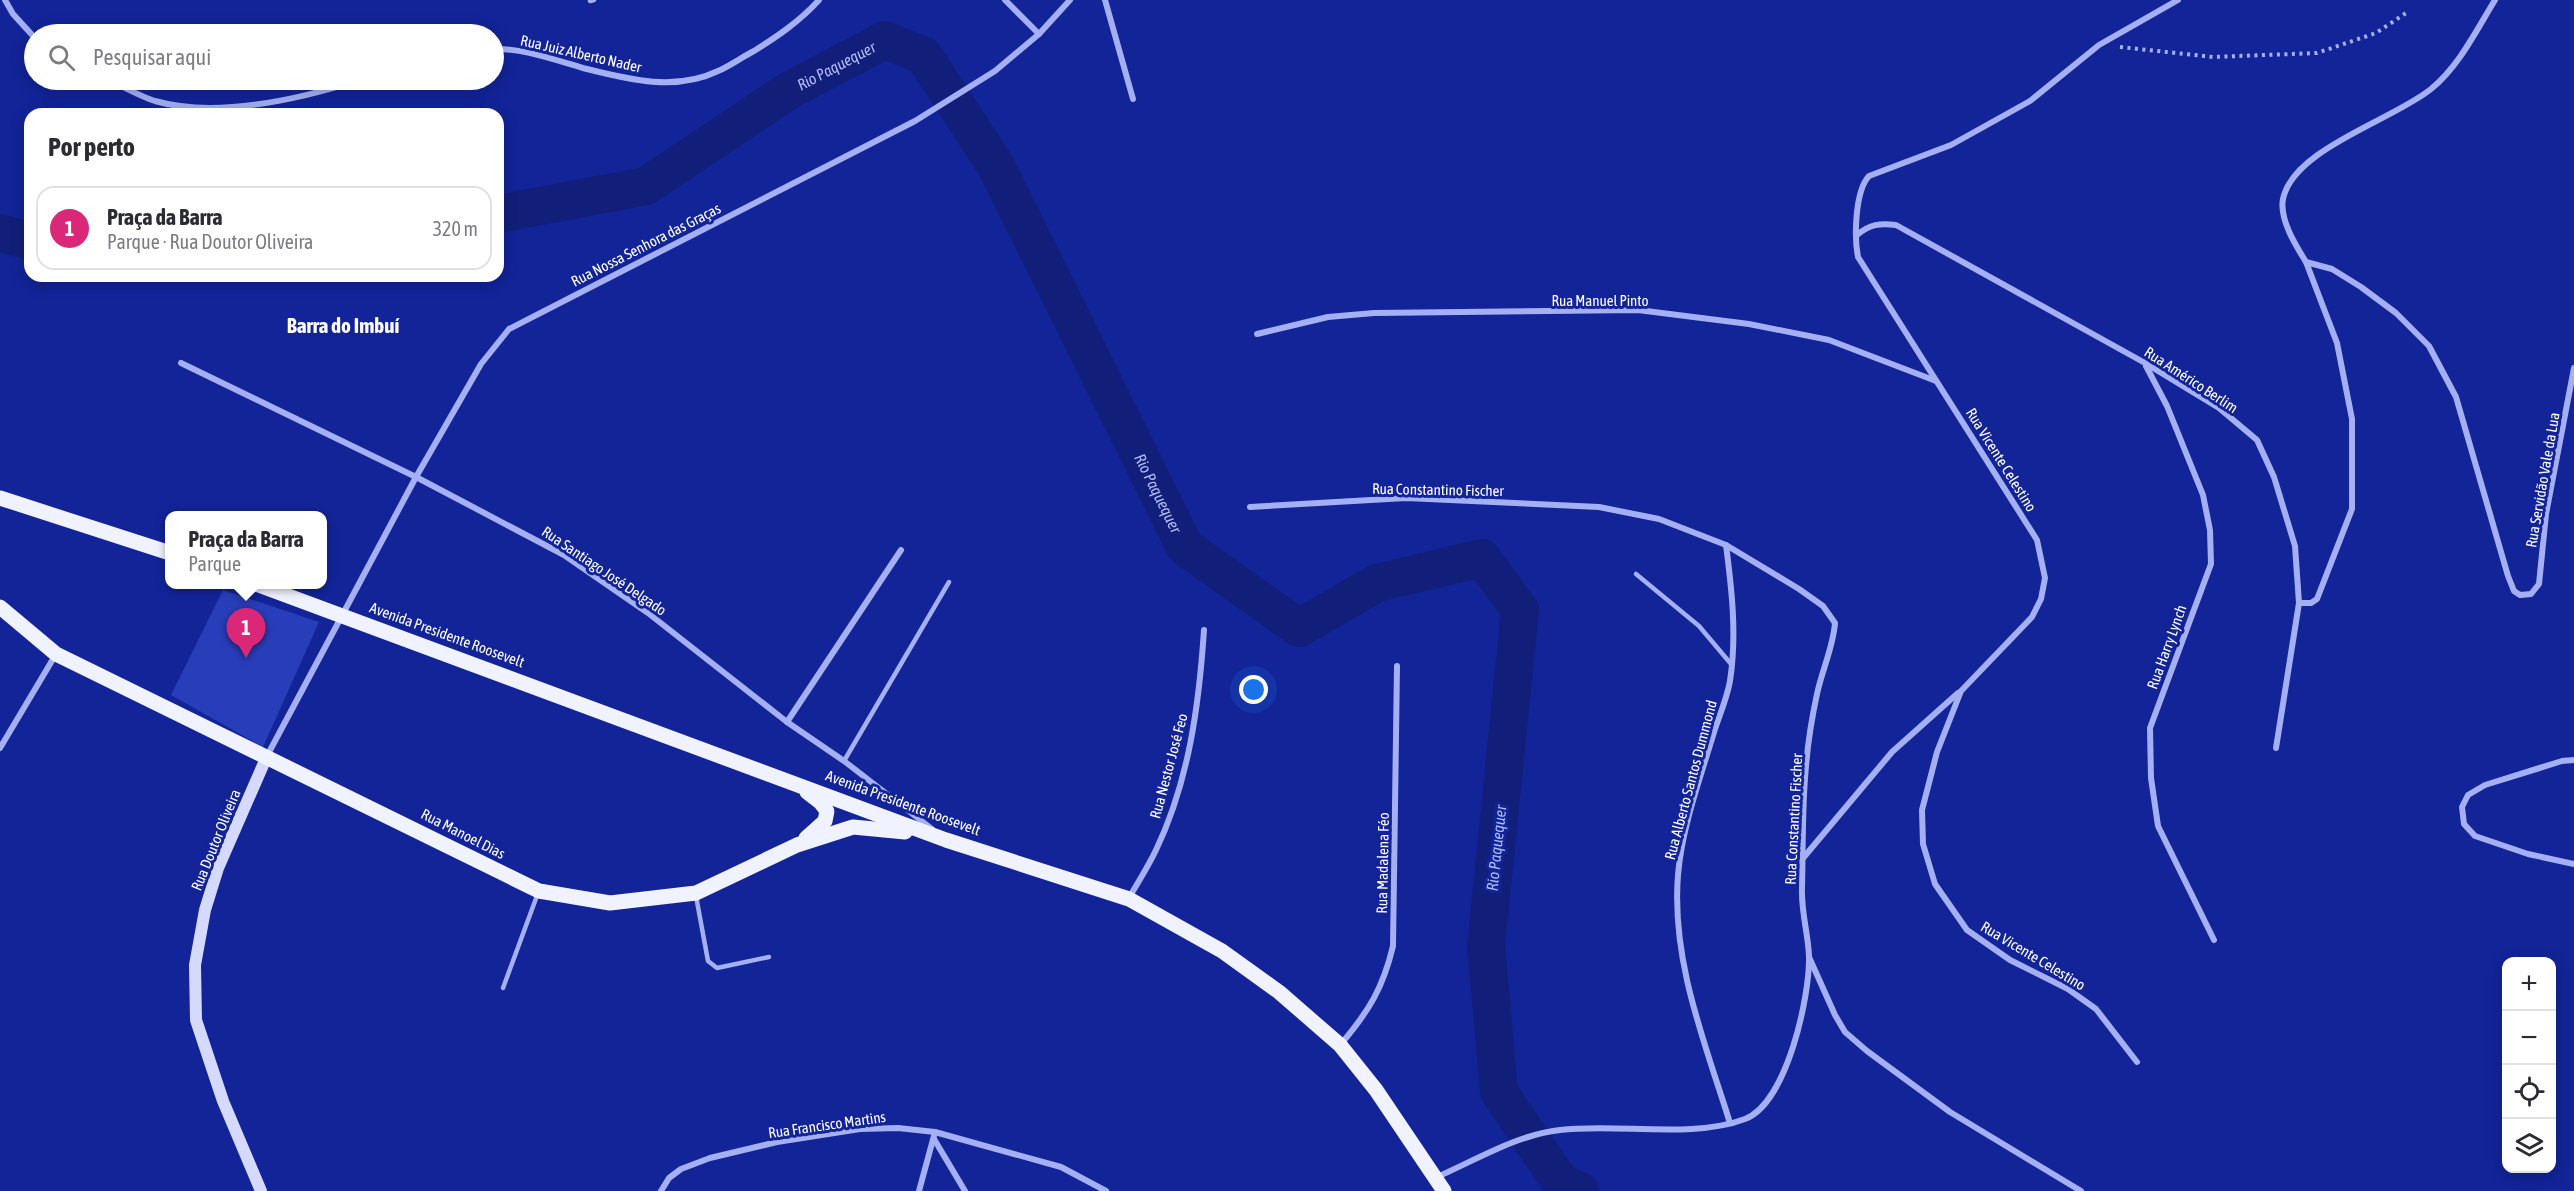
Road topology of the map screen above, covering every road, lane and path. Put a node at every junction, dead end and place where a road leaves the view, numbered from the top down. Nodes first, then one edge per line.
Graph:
1 (5, 0) edge
2 (819, 0) edge
3 (1005, 0) edge
4 (1070, 0) edge
5 (1105, 0) edge
6 (2178, 0) edge
7 (2494, 0) edge
8 (2406, 13) dead end
9 (24, 26) edge
10 (1039, 34) junction
11 (2099, 45) junction
12 (504, 51) edge
13 (130, 90) edge
14 (323, 90) edge
15 (1133, 99) dead end
16 (208, 108) edge
17 (208, 108) edge
18 (1857, 234) junction
19 (2306, 262) junction
20 (1257, 334) dead end
21 (181, 363) dead end
22 (2145, 363) junction
23 (2574, 368) edge
24 (1935, 381) junction
25 (416, 477) junction
26 (0, 498) edge
27 (1250, 507) dead end
28 (1726, 545) junction
29 (901, 550) dead end
30 (165, 551) edge
31 (1636, 574) dead end
32 (949, 582) dead end
33 (267, 589) edge
34 (2299, 603) junction
35 (0, 608) edge
36 (340, 615) junction
37 (1204, 630) dead end
38 (56, 654) junction
39 (1731, 665) junction
40 (1397, 666) dead end
41 (1960, 691) junction
42 (787, 722) junction
43 (0, 748) edge
44 (2276, 748) dead end
45 (267, 756) junction
46 (2574, 760) edge
47 (844, 761) junction
48 (795, 783) junction
49 (946, 840) junction
50 (797, 844) junction
51 (1804, 857) junction
52 (2574, 864) edge
53 (539, 891) junction
54 (696, 893) junction
55 (1129, 899) junction
56 (2214, 940) dead end
57 (1809, 956) junction
58 (769, 957) dead end
59 (503, 988) dead end
60 (1340, 1045) junction
61 (2137, 1062) dead end
62 (1730, 1123) junction
63 (934, 1136) junction
64 (1435, 1178) junction
65 (261, 1191) edge
66 (661, 1191) edge
67 (919, 1191) edge
68 (965, 1191) edge
69 (1107, 1191) edge
70 (1444, 1191) edge
71 (2081, 1191) edge

1 - 9 street
2 - 12 street, Rua Juiz Alberto Nader
3 - 10 street
4 - 10 street, Rua Nossa Senhora das Graças
5 - 15 street
6 - 11 street, Rua Vicente Celestino
7 - 19 street
8 - 11 path
10 - 25 street, Rua Nossa Senhora das Graças
11 - 18 street, Rua Vicente Celestino
13 - 16 street
14 - 17 street
18 - 22 street, Rua Américo Berlim
18 - 24 street, Rua Vicente Celestino
19 - 23 street, Rua Servidão Vale da Lua
19 - 34 street
20 - 24 street, Rua Manuel Pinto
21 - 25 street, Rua Santiago José Delgado
22 - 34 street, Rua Américo Berlim
22 - 56 street, Rua Harry Lynch
24 - 41 street, Rua Vicente Celestino
25 - 36 street, Rua Nossa Senhora das Graças
25 - 42 street, Rua Santiago José Delgado
26 - 30 main road
27 - 28 street, Rua Constantino Fischer
28 - 39 street, Rua Alberto Santos Dummond
28 - 51 street, Rua Constantino Fischer
29 - 42 street
31 - 39 lane
32 - 47 lane
33 - 36 main road, Avenida Presidente Roosevelt
34 - 44 street, Rua Américo Berlim
35 - 38 main road, Rua Manoel Dias
36 - 45 street, Rua Doutor Oliveira
36 - 48 main road, Avenida Presidente Roosevelt
37 - 55 street, Rua Nestor José Feo
38 - 43 street
38 - 45 main road, Rua Manoel Dias
39 - 62 street, Rua Alberto Santos Dummond
40 - 60 street, Rua Madalena Féo
41 - 51 street, Rua Vicente Celestino
41 - 61 street, Rua Vicente Celestino
42 - 47 street, Rua Santiago José Delgado
45 - 53 main road, Rua Manoel Dias
45 - 65 main road, Rua Doutor Oliveira
46 - 52 street
47 - 49 street, Rua Santiago José Delgado
48 - 49 main road, Avenida Presidente Roosevelt
48 - 50 main road
49 - 50 main road, Rua Manoel Dias
49 - 55 main road, Avenida Presidente Roosevelt
50 - 54 main road, Rua Manoel Dias
51 - 57 street, Rua Constantino Fischer
53 - 54 main road, Rua Manoel Dias
53 - 59 lane
54 - 58 lane
55 - 60 main road, Avenida Presidente Roosevelt
57 - 62 street, Rua Constantino Fischer
57 - 71 street
60 - 64 main road, Avenida Presidente Roosevelt
62 - 64 street, Rua Constantino Fischer
63 - 66 street, Rua Francisco Martins
63 - 67 street
63 - 68 street
63 - 69 street, Rua Francisco Martins
64 - 70 main road, Avenida Presidente Roosevelt

